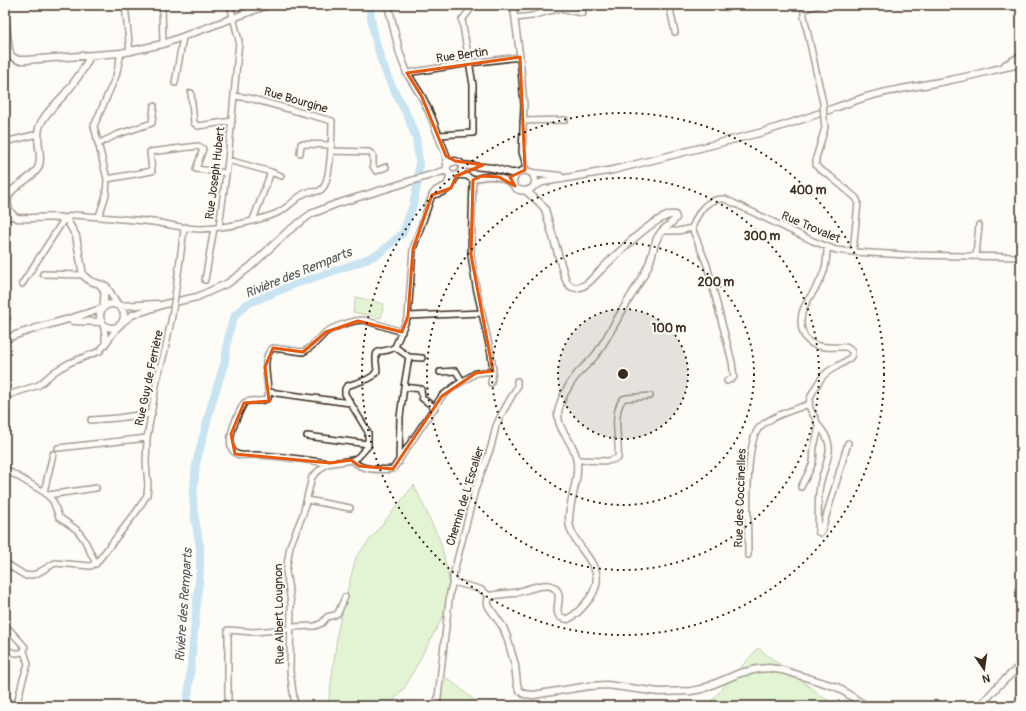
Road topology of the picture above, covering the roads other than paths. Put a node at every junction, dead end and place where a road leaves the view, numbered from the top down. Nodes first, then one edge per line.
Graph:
1 (125, 5) edge
2 (162, 5) edge
3 (230, 5) edge
4 (268, 5) edge
5 (388, 5) edge
6 (471, 5) edge
7 (513, 5) edge
8 (669, 5) edge
9 (819, 5) edge
10 (583, 12) dead end
11 (5, 18) edge
12 (234, 18) junction
13 (515, 18) junction
14 (675, 32) dead end
15 (183, 37) junction
16 (163, 44) junction
17 (7, 52) edge
18 (130, 52) junction
19 (121, 53) junction
20 (90, 56) junction
21 (1021, 56) edge
22 (520, 57) junction
23 (470, 63) junction
24 (1021, 64) edge
25 (1002, 67) junction
26 (407, 73) junction
27 (175, 83) dead end
28 (191, 93) dead end
29 (234, 96) junction
30 (154, 106) dead end
31 (566, 120) dead end
32 (232, 121) junction
33 (523, 121) junction
34 (38, 134) junction
35 (438, 135) junction
36 (5, 142) edge
37 (98, 144) junction
38 (331, 148) junction
39 (300, 153) dead end
40 (446, 156) junction
41 (228, 160) junction
42 (386, 167) dead end
43 (525, 170) junction
44 (455, 171) junction
45 (505, 171) junction
46 (270, 172) junction
47 (226, 173) junction
48 (517, 173) junction
49 (532, 173) junction
50 (579, 175) junction
51 (281, 176) dead end
52 (107, 179) junction
53 (473, 180) junction
54 (514, 185) junction
55 (533, 187) junction
56 (526, 192) junction
57 (539, 202) junction
58 (13, 216) junction
59 (99, 216) junction
60 (65, 218) junction
61 (5, 219) edge
62 (253, 220) junction
63 (979, 225) dead end
64 (186, 227) junction
65 (216, 228) junction
66 (692, 228) junction
67 (662, 231) junction
68 (827, 247) junction
69 (852, 252) junction
70 (976, 255) junction
71 (1021, 256) edge
72 (43, 274) dead end
73 (83, 275) junction
74 (205, 280) dead end
75 (98, 283) junction
76 (22, 284) dead end
77 (165, 304) junction
78 (119, 305) junction
79 (103, 307) junction
80 (482, 313) junction
81 (408, 316) junction
82 (124, 321) junction
83 (59, 322) junction
84 (102, 323) junction
85 (118, 327) junction
86 (402, 332) junction
87 (5, 339) edge
88 (104, 346) junction
89 (395, 347) junction
90 (409, 357) junction
91 (422, 358) dead end
92 (493, 371) junction
93 (440, 372) dead end
94 (462, 381) junction
95 (517, 381) dead end
96 (727, 381) dead end
97 (491, 383) dead end
98 (404, 386) junction
99 (269, 392) junction
100 (5, 396) edge
101 (650, 396) dead end
102 (350, 403) junction
103 (809, 404) junction
104 (435, 408) junction
105 (152, 413) junction
106 (91, 420) dead end
107 (818, 425) junction
108 (307, 436) dead end
109 (147, 438) junction
110 (848, 443) dead end
111 (368, 444) junction
112 (58, 448) dead end
113 (53, 454) dead end
114 (353, 460) junction
115 (577, 460) junction
116 (399, 462) junction
117 (330, 463) junction
118 (5, 469) edge
119 (801, 487) dead end
120 (96, 488) dead end
121 (46, 493) junction
122 (307, 500) junction
123 (350, 508) dead end
124 (748, 555) dead end
125 (5, 563) edge
126 (96, 564) junction
127 (453, 582) junction
128 (490, 596) junction
129 (345, 597) dead end
130 (5, 625) edge
131 (290, 628) junction
132 (5, 650) edge
133 (24, 650) junction
134 (1021, 665) edge
135 (18, 699) dead end
136 (228, 706) edge
137 (295, 706) edge
138 (437, 706) edge
139 (866, 706) edge
140 (980, 706) edge

1 - 18 street
2 - 16 street
3 - 12 street, Rue Joseph Hubert
4 - 12 main road
5 - 26 main road
6 - 23 street
7 - 13 street
8 - 14 street
9 - 69 street, bridge
10 - 13 street
11 - 17 main road
12 - 15 main road
12 - 29 street, Rue Joseph Hubert
13 - 22 street
15 - 16 main road
15 - 27 street
16 - 18 main road
17 - 20 main road
18 - 19 main road
19 - 20 main road
19 - 37 street
20 - 34 main road
21 - 25 main road
22 - 23 street, Rue Bertin
22 - 33 street
23 - 26 street, Rue Bertin
23 - 35 street
24 - 25 main road
25 - 50 main road
26 - 35 main road
28 - 32 street, Rue Joseph Hubert
29 - 32 street, Rue Joseph Hubert
29 - 38 street, Rue Bourgine
30 - 37 street
31 - 33 street
32 - 41 street, Rue Joseph Hubert
33 - 43 street
34 - 36 street
34 - 58 main road
35 - 40 main road
37 - 52 street
38 - 39 street
38 - 42 street
38 - 62 street, Rue Bourgine
40 - 44 main road
40 - 44 main road
41 - 46 street
41 - 47 street, Rue Joseph Hubert
43 - 48 main road
43 - 49 main road
44 - 45 main road
44 - 53 street
44 - 77 main road
44 - 81 street
45 - 48 main road
45 - 54 main road
46 - 51 street
46 - 62 street
47 - 52 street
47 - 65 street, Rue Joseph Hubert
48 - 54 main road
49 - 50 main road
49 - 55 main road
50 - 55 main road
52 - 59 street
53 - 54 street
53 - 80 street
54 - 56 main road
55 - 56 main road
55 - 57 main road
56 - 57 main road
57 - 67 main road
58 - 60 main road
58 - 61 street
59 - 60 street, Rue Bourgine
59 - 64 street, Rue Bourgine
60 - 73 main road
60 - 76 street
62 - 65 street, Rue Bourgine
63 - 70 street
64 - 65 street, Rue Bourgine
64 - 105 street, Rue Guy de Ferrière, bridge
65 - 74 street
66 - 67 street
66 - 68 street, Rue Trovalet
66 - 96 street
67 - 115 main road
68 - 69 street, Rue Trovalet
68 - 103 street
69 - 70 street, Rue Trovalet
70 - 71 street, Rue Trovalet
72 - 73 street
73 - 75 main road
75 - 78 main road
75 - 79 main road
77 - 78 main road
77 - 82 main road
78 - 79 main road
78 - 82 main road
79 - 83 main road
79 - 84 main road
80 - 81 street
80 - 92 street
81 - 86 street
82 - 85 main road
83 - 84 main road
83 - 87 main road
84 - 85 main road
84 - 88 street
85 - 88 street
86 - 89 street
86 - 99 street
88 - 100 street
89 - 90 street
89 - 102 street
90 - 91 street
90 - 98 street
92 - 94 street
92 - 97 street
93 - 94 street
94 - 104 street
95 - 127 street, Chemin de L'Escalier
98 - 104 street
98 - 116 street
99 - 102 street
99 - 117 street
101 - 115 street
102 - 111 street
103 - 107 street
103 - 124 street, Rue des Coccinelles
104 - 116 street
105 - 106 street
105 - 109 street, Rue Guy de Ferrière
107 - 110 street
107 - 119 street
108 - 111 street
109 - 112 street
109 - 126 street, Rue Guy de Ferrière
111 - 114 street
113 - 121 street
114 - 116 street
114 - 117 street, Rue Albert Lougnon
115 - 128 main road
117 - 122 street, Rue Albert Lougnon
118 - 121 street
120 - 121 street
121 - 126 street
122 - 123 street
122 - 131 street, Rue Albert Lougnon
125 - 126 street
127 - 128 street
127 - 138 street, Chemin de L'Escalier
128 - 139 main road
129 - 131 street
130 - 133 street
131 - 136 street
131 - 137 street, Rue Albert Lougnon
132 - 133 street
133 - 135 street
134 - 140 main road

